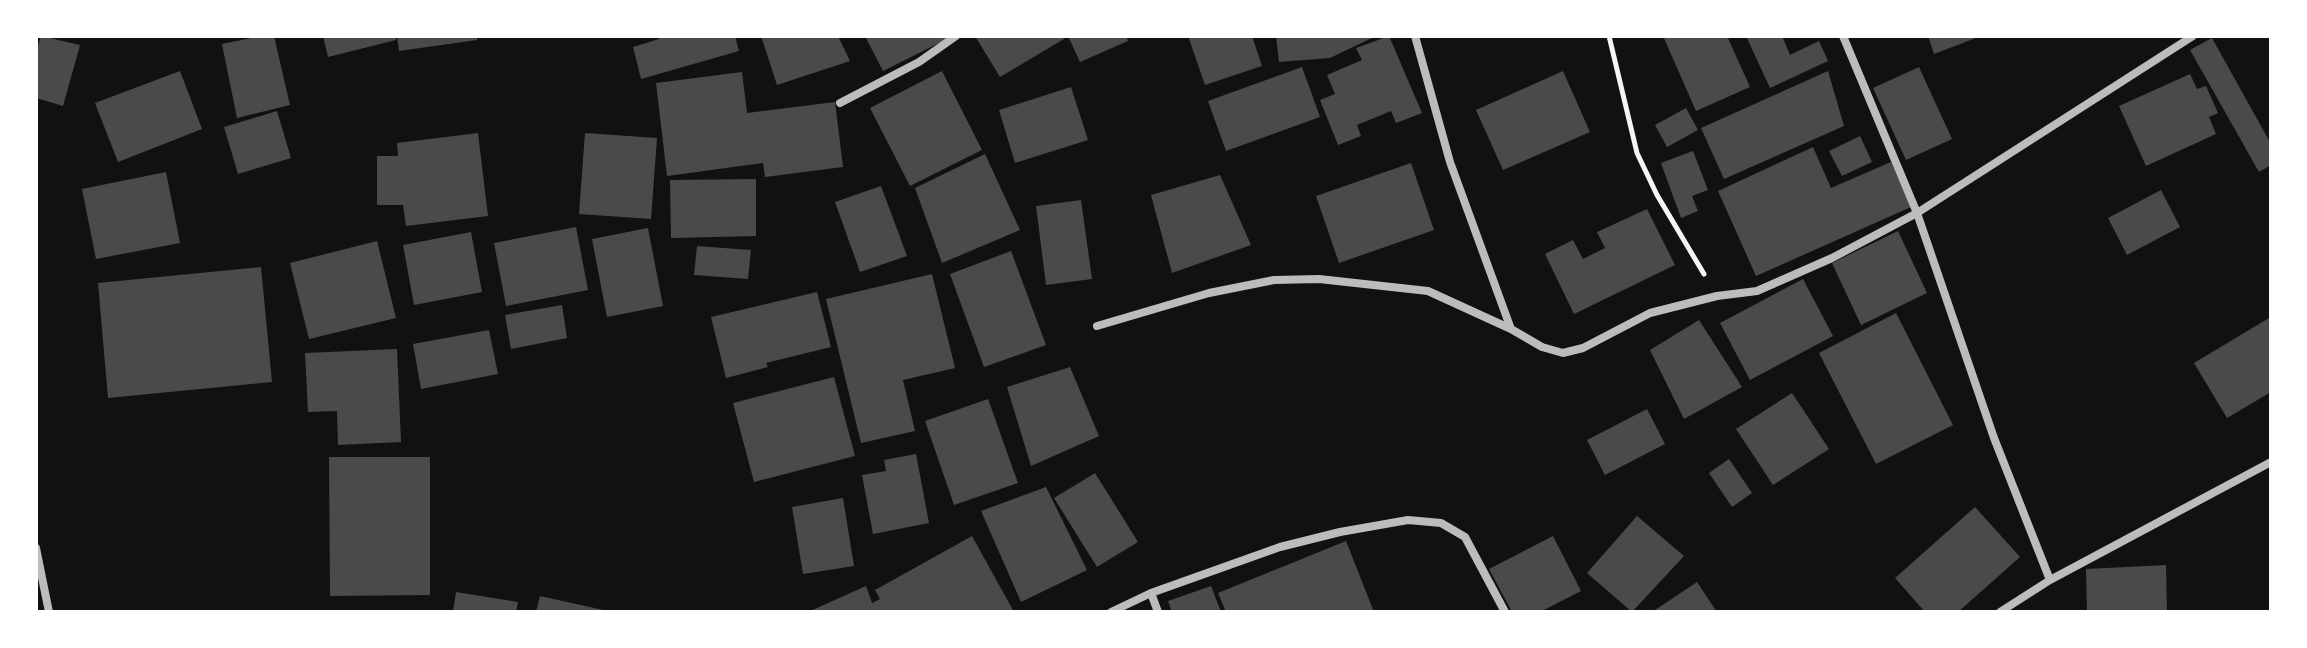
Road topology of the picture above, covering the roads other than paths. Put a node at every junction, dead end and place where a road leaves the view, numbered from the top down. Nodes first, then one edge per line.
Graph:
1 (956, 36) edge
2 (1415, 36) edge
3 (1843, 36) edge
4 (2193, 36) edge
5 (840, 103) dead end
6 (1917, 213) junction
7 (1097, 326) dead end
8 (1511, 329) junction
9 (2271, 462) edge
10 (36, 548) edge
11 (2050, 580) junction
12 (1151, 593) junction
13 (49, 612) edge
14 (1111, 612) edge
15 (1158, 612) edge
16 (1505, 612) edge
17 (2000, 612) edge

1 - 5 street
2 - 8 street
3 - 6 street
4 - 6 street
6 - 8 street
6 - 11 street
7 - 8 street
9 - 11 street
10 - 13 street
11 - 17 street
12 - 14 street
12 - 15 street
12 - 16 street

